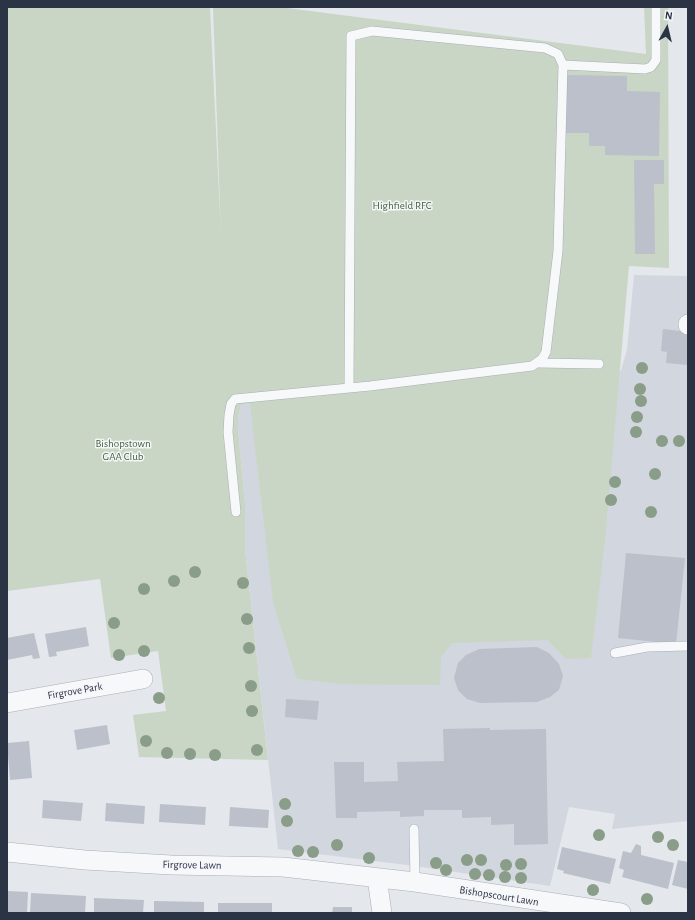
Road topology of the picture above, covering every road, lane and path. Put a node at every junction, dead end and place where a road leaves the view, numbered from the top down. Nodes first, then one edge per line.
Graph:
1 (656, 7) edge
2 (563, 64) junction
3 (538, 363) junction
4 (599, 364) dead end
5 (349, 388) junction
6 (236, 512) dead end
7 (688, 646) edge
8 (615, 653) dead end
9 (143, 678) dead end
10 (7, 703) edge
11 (414, 829) dead end
12 (7, 852) edge
13 (377, 878) junction
14 (415, 882) junction
15 (382, 913) edge
16 (621, 913) edge

1 - 2 lane
2 - 3 lane
2 - 5 lane
3 - 4 lane
3 - 5 lane
5 - 6 lane
7 - 8 lane
9 - 10 street, Firgrove Park
11 - 14 lane
12 - 13 street, Firgrove Lawn
13 - 14 street, Bishopscourt Lawn
13 - 15 street
14 - 16 street, Bishopscourt Lawn

